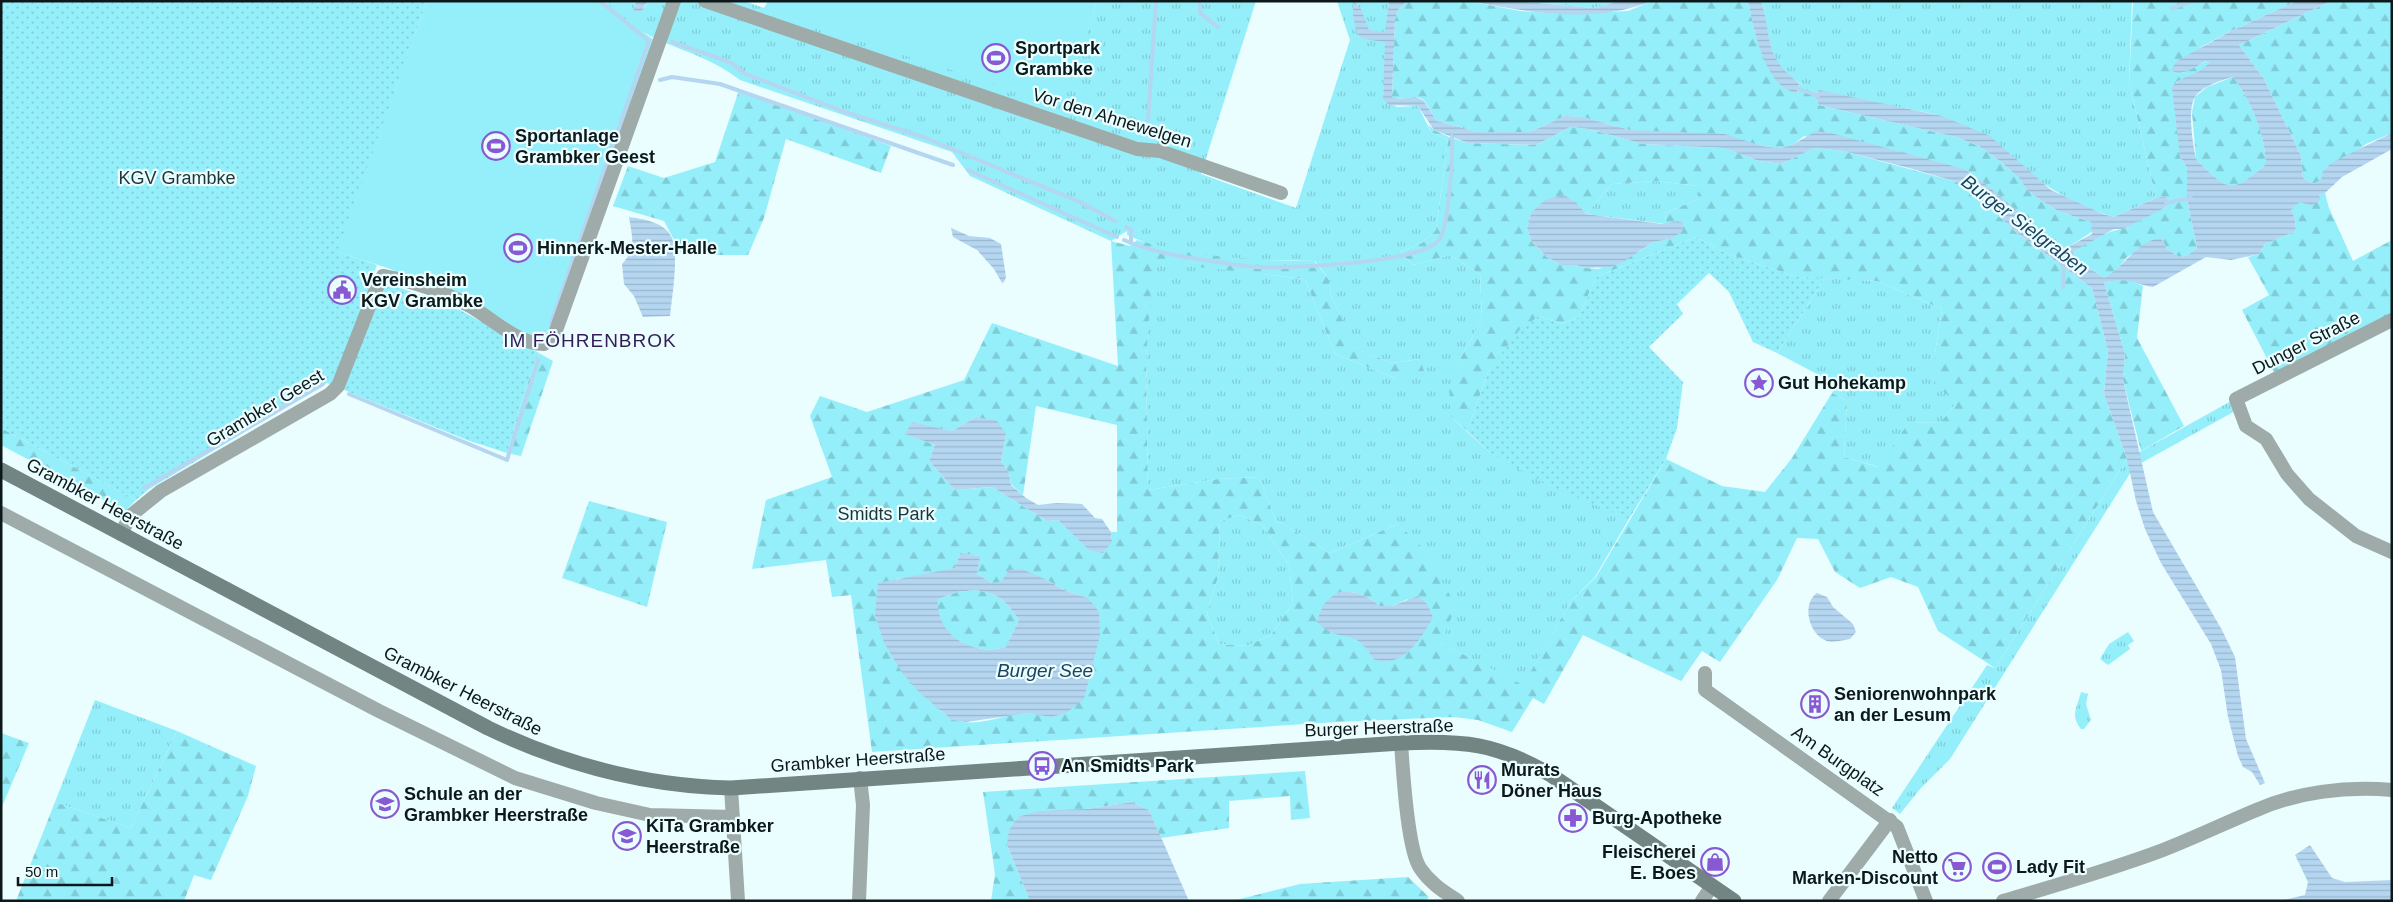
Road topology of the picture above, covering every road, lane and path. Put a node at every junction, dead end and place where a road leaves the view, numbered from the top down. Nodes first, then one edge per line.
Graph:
1 (674, 1) edge
2 (705, 1) edge
3 (1281, 193) dead end
4 (2392, 320) edge
5 (1, 470) edge
6 (1, 513) edge
7 (121, 534) junction
8 (2392, 552) edge
9 (1705, 673) dead end
10 (1401, 743) junction
11 (981, 770) joint
12 (860, 778) junction
13 (731, 788) junction
14 (2392, 790) edge
15 (733, 817) junction
16 (1890, 820) junction
17 (1712, 886) junction
18 (738, 901) edge
19 (859, 901) edge
20 (1458, 901) edge
21 (1702, 901) edge
22 (1734, 901) edge
23 (1829, 901) edge
24 (1926, 901) edge
25 (2003, 901) edge

1 - 7 street, Grambker Geest
2 - 3 street, Vor den Ahnewelgen
4 - 8 street, Dunger Straße
5 - 7 main road, Grambker Heerstraße
6 - 15 street
7 - 13 main road, Grambker Heerstraße
9 - 16 street, Am Burgplatz
10 - 11 main road, Burger Heerstraße
10 - 17 main road, Burger Heerstraße
10 - 20 street
11 - 12 main road, Grambker Heerstraße
12 - 13 main road, Grambker Heerstraße
12 - 19 street
13 - 15 street
14 - 25 street
15 - 18 street
16 - 23 street
16 - 24 street, Am Burgplatz
17 - 21 street
17 - 22 main road, Burger Heerstraße

